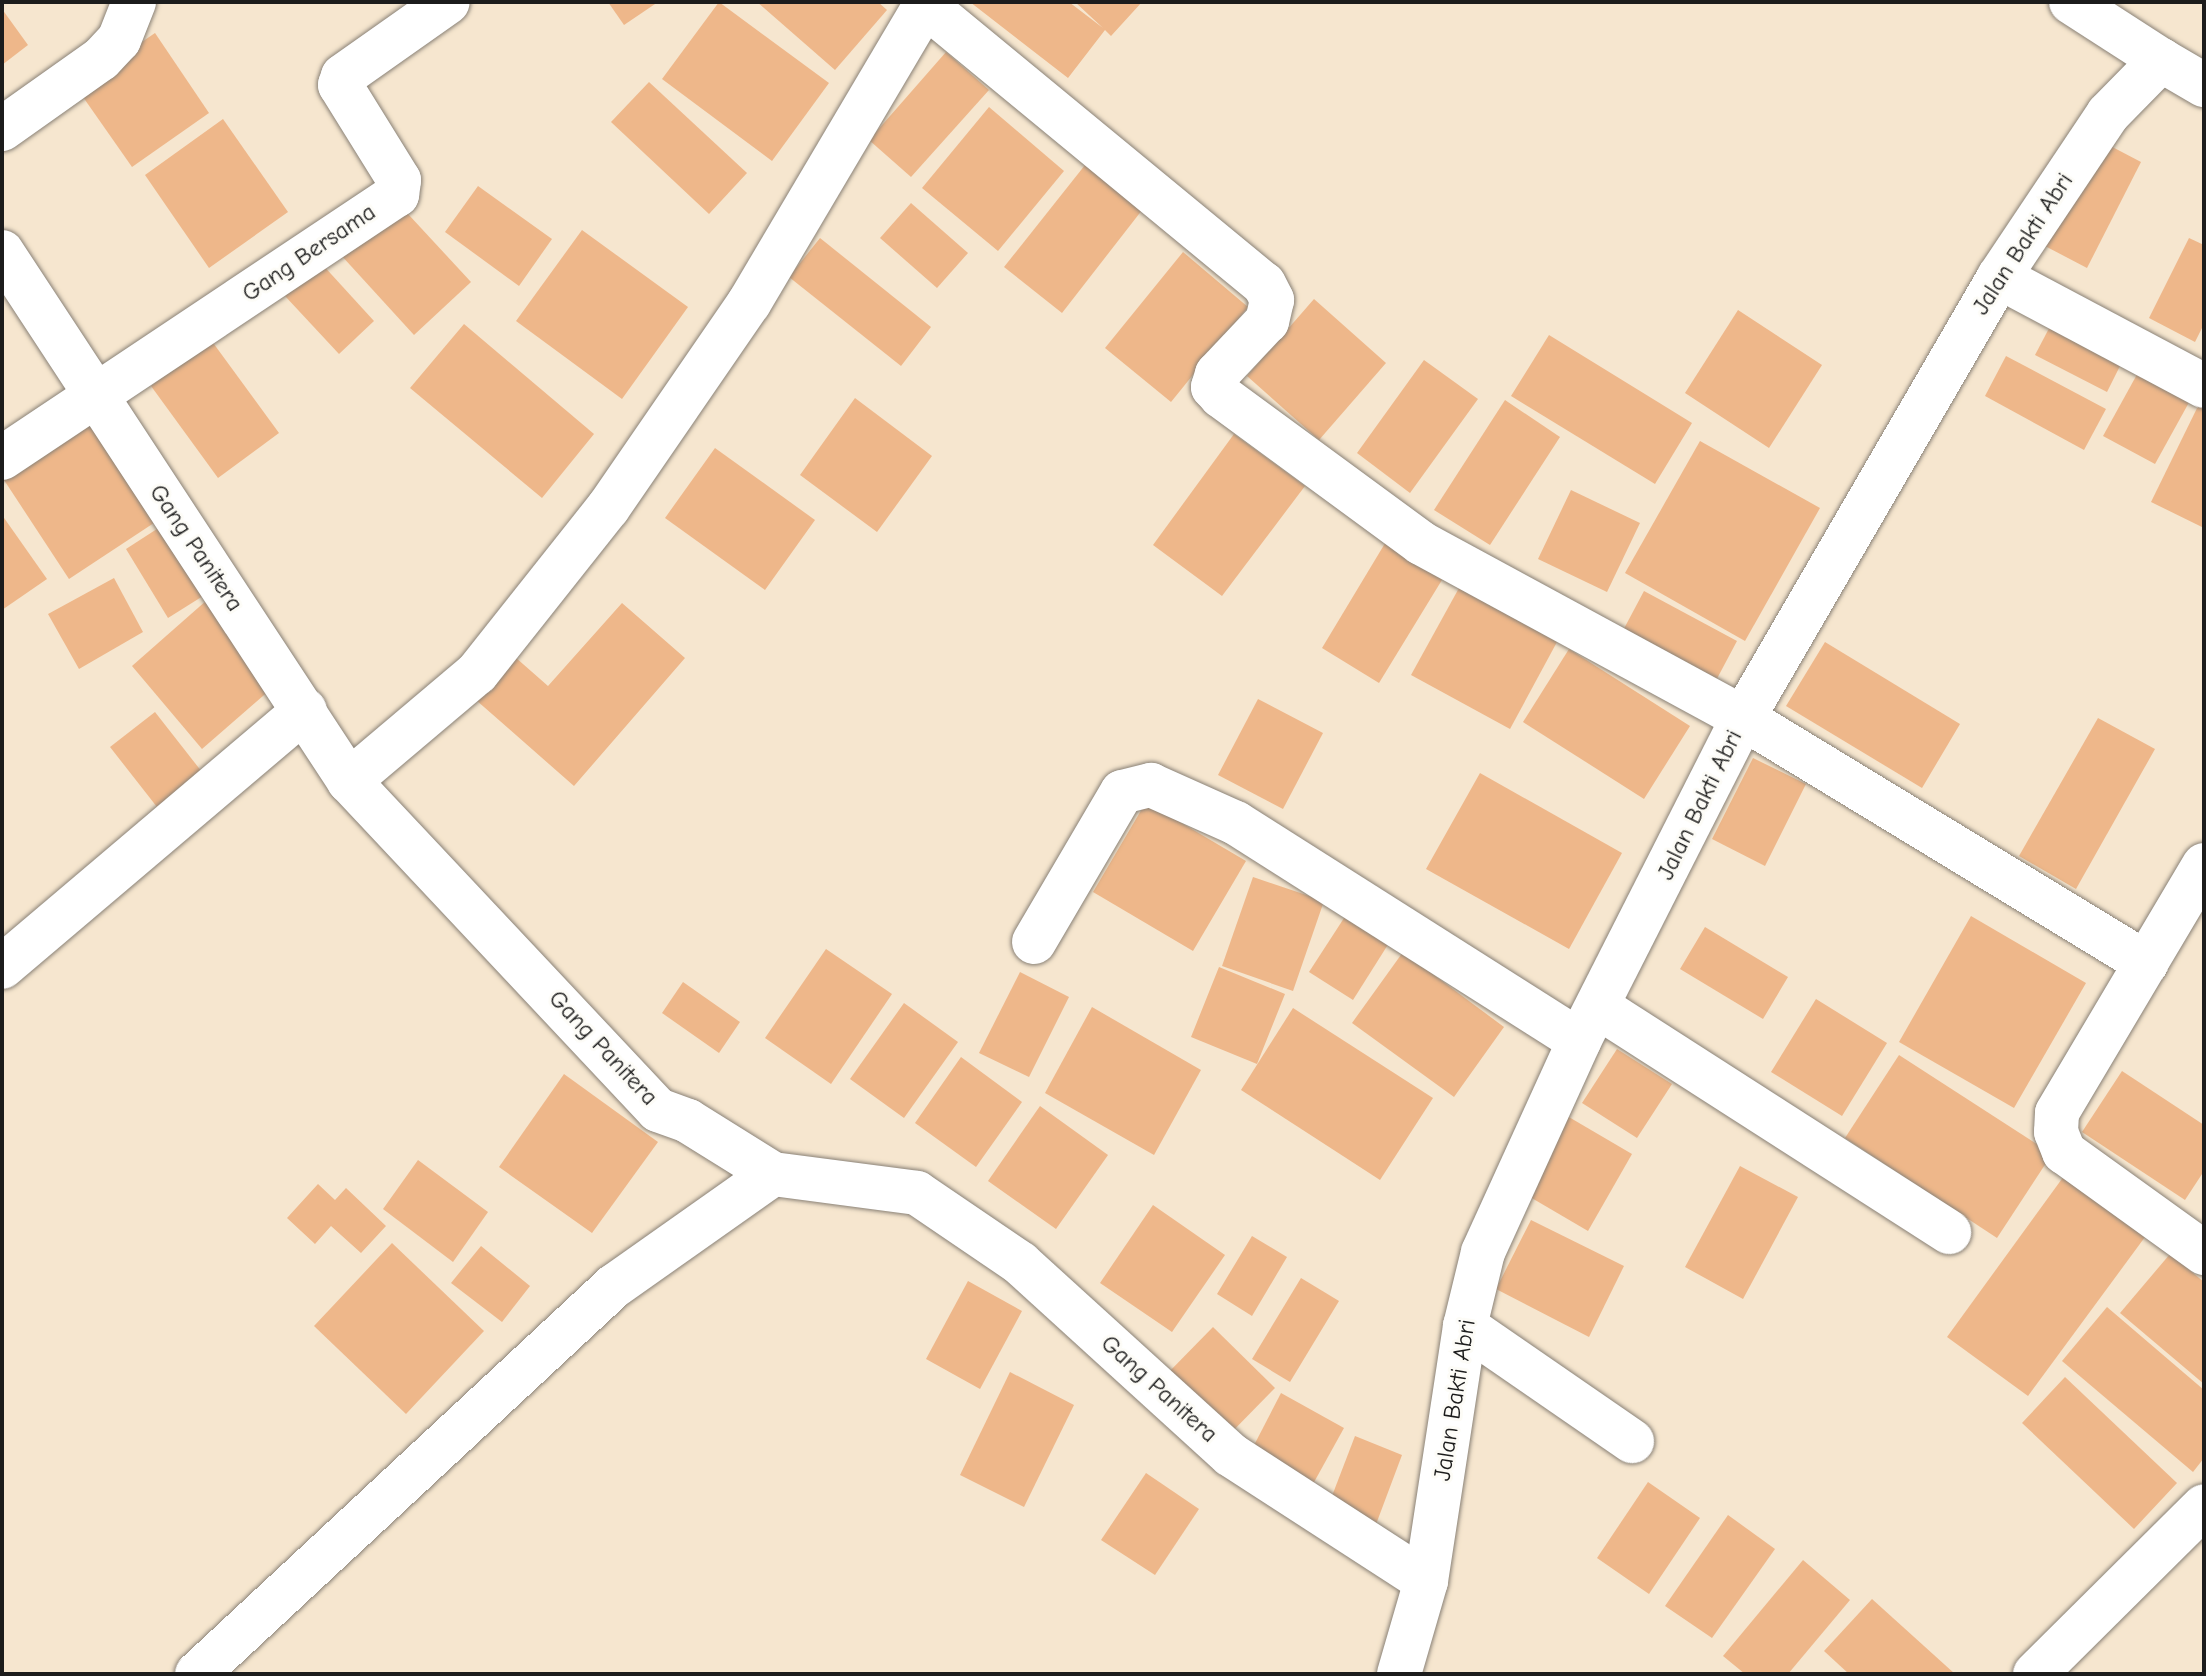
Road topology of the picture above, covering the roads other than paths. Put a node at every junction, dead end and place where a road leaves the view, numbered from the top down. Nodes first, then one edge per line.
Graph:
1 (134, 2) edge
2 (448, 2) edge
3 (2071, 2) edge
4 (926, 3) edge
5 (2161, 60) junction
6 (2204, 85) edge
7 (2, 129) edge
8 (2, 252) edge
9 (1999, 277) junction
10 (2204, 386) edge
11 (95, 396) junction
12 (2, 458) edge
13 (305, 710) junction
14 (1743, 718) junction
15 (349, 781) junction
16 (2204, 865) edge
17 (1034, 942) dead end
18 (2146, 963) junction
19 (2, 967) edge
20 (1589, 1024) junction
21 (773, 1174) junction
22 (1949, 1232) dead end
23 (2204, 1253) edge
24 (1465, 1326) junction
25 (1632, 1441) dead end
26 (2204, 1506) edge
27 (1426, 1581) junction
28 (197, 1674) edge
29 (1399, 1674) edge
30 (2035, 1674) edge

1 - 7 street
2 - 11 street, Gang Bersama
3 - 5 street
4 - 14 street
4 - 15 street
5 - 6 street
5 - 9 street, Jalan Bakti Abri
8 - 11 street, Gang Panitera
9 - 10 street
9 - 14 street, Jalan Bakti Abri
11 - 12 street, Gang Bersama
11 - 13 street, Gang Panitera
13 - 15 street, Gang Panitera
13 - 19 street
14 - 18 street
14 - 20 street, Jalan Bakti Abri
15 - 21 street, Gang Panitera
16 - 18 street
17 - 20 street
18 - 23 street
20 - 22 street
20 - 24 street, Jalan Bakti Abri
21 - 27 street, Gang Panitera
21 - 28 street
24 - 25 street
24 - 27 street, Jalan Bakti Abri
26 - 30 street
27 - 29 street, Jalan Bakti Abri

